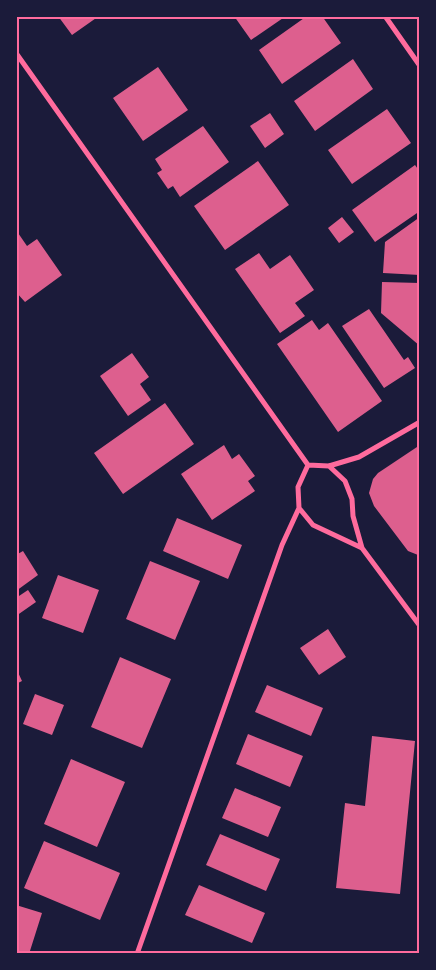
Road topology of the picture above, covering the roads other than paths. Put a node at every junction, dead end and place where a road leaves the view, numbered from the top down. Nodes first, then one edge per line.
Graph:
1 (385, 16) edge
2 (16, 53) edge
3 (420, 66) edge
4 (420, 422) edge
5 (308, 465) junction
6 (329, 466) junction
7 (299, 508) junction
8 (362, 548) junction
9 (420, 626) edge
10 (137, 954) edge

1 - 3 street
2 - 5 street
4 - 6 street
5 - 6 street
5 - 7 street
6 - 8 street
7 - 8 street
7 - 10 street
8 - 9 street

